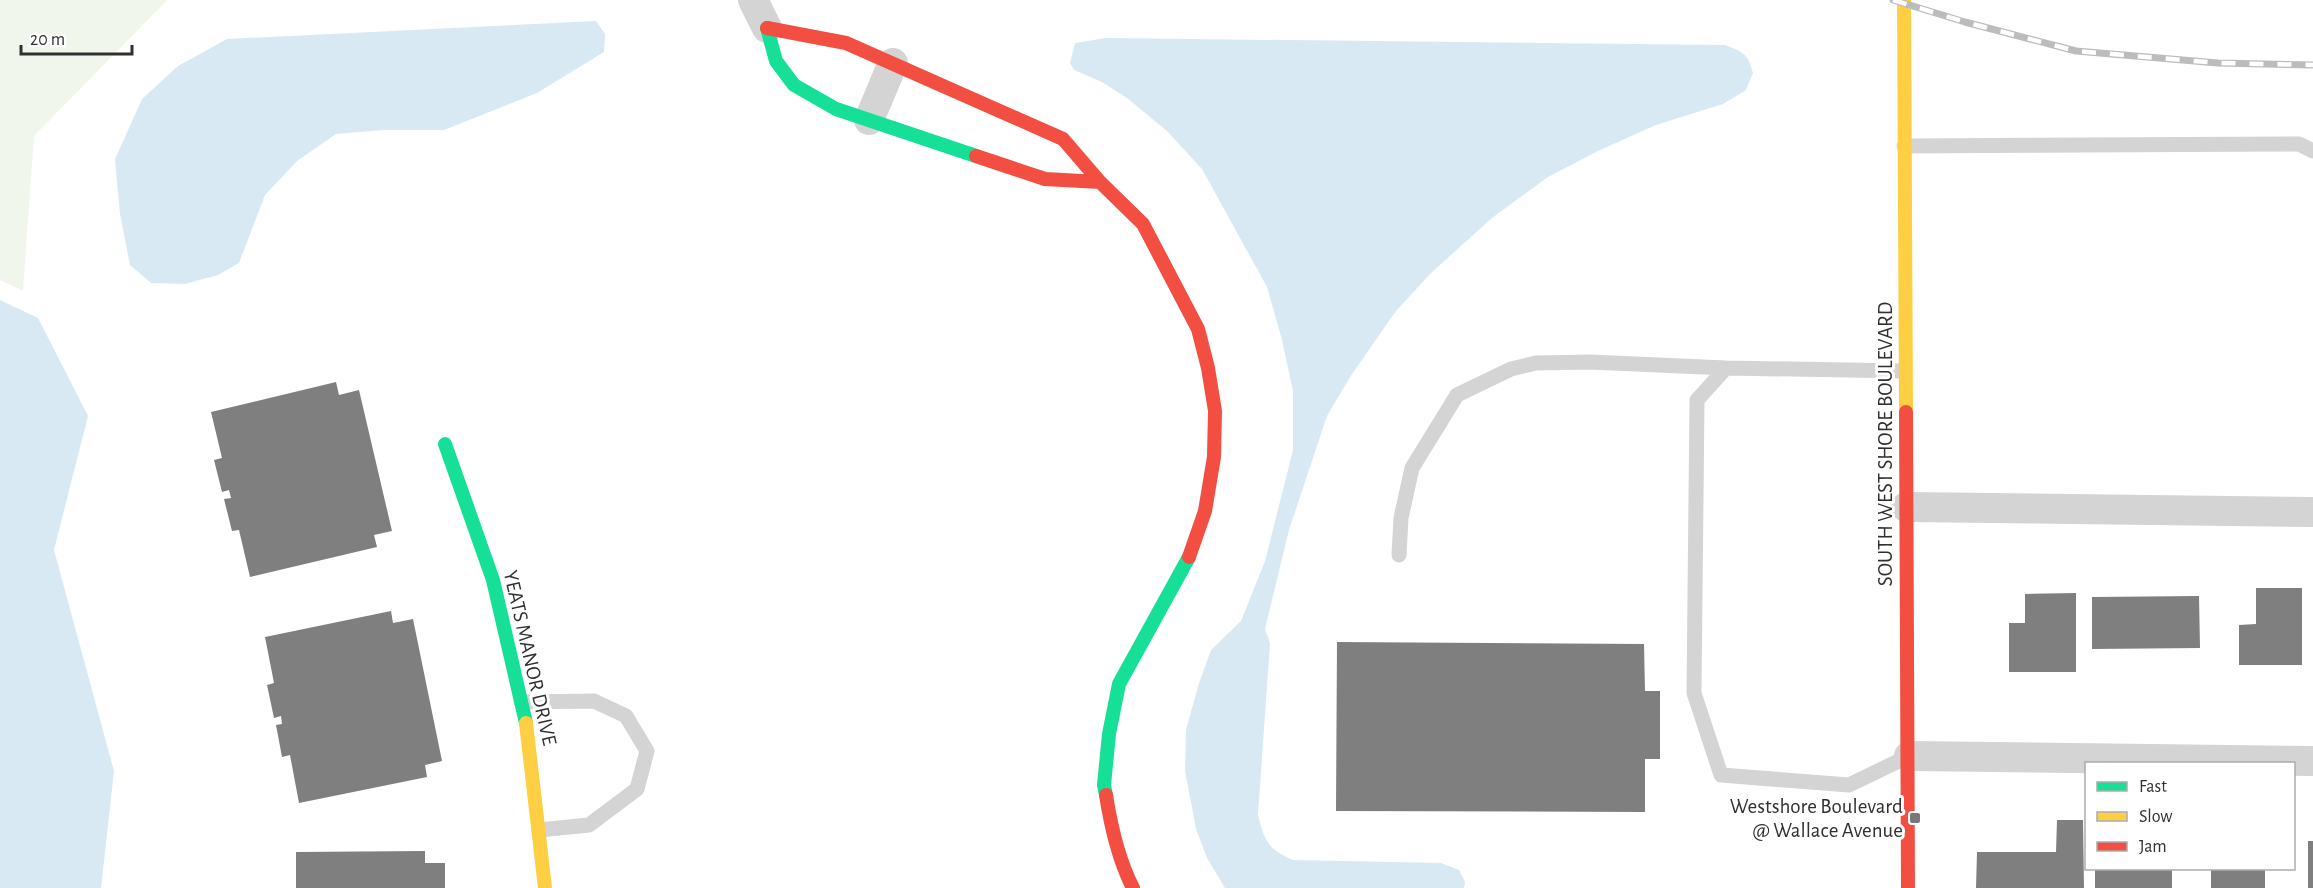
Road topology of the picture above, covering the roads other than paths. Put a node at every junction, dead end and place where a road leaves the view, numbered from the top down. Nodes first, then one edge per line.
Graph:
1 (753, 0) edge
2 (1904, 0) edge
3 (767, 28) junction
4 (893, 63) junction
5 (869, 120) junction
6 (1904, 146) junction
7 (2313, 151) edge
8 (1100, 182) junction
9 (1726, 368) junction
10 (1905, 371) junction
11 (445, 444) dead end
12 (1906, 507) junction
13 (2313, 512) edge
14 (1399, 555) dead end
15 (521, 702) junction
16 (1909, 756) junction
17 (2313, 761) edge
18 (539, 830) junction
19 (545, 888) edge
20 (1133, 888) edge
21 (1908, 888) edge

1 - 3 street
2 - 6 street, SOUTH WEST SHORE BOULEVARD
3 - 4 street
3 - 5 street
4 - 5 street
4 - 8 street
5 - 8 street
6 - 7 lane
6 - 10 street, SOUTH WEST SHORE BOULEVARD
8 - 20 street
9 - 10 lane
9 - 14 lane
9 - 16 lane
10 - 12 street, SOUTH WEST SHORE BOULEVARD
11 - 15 street, YEATS MANOR DRIVE
12 - 13 street
12 - 16 street, SOUTH WEST SHORE BOULEVARD
15 - 18 street, YEATS MANOR DRIVE
15 - 18 lane
16 - 17 street
16 - 21 street, SOUTH WEST SHORE BOULEVARD
18 - 19 street, YEATS MANOR DRIVE

